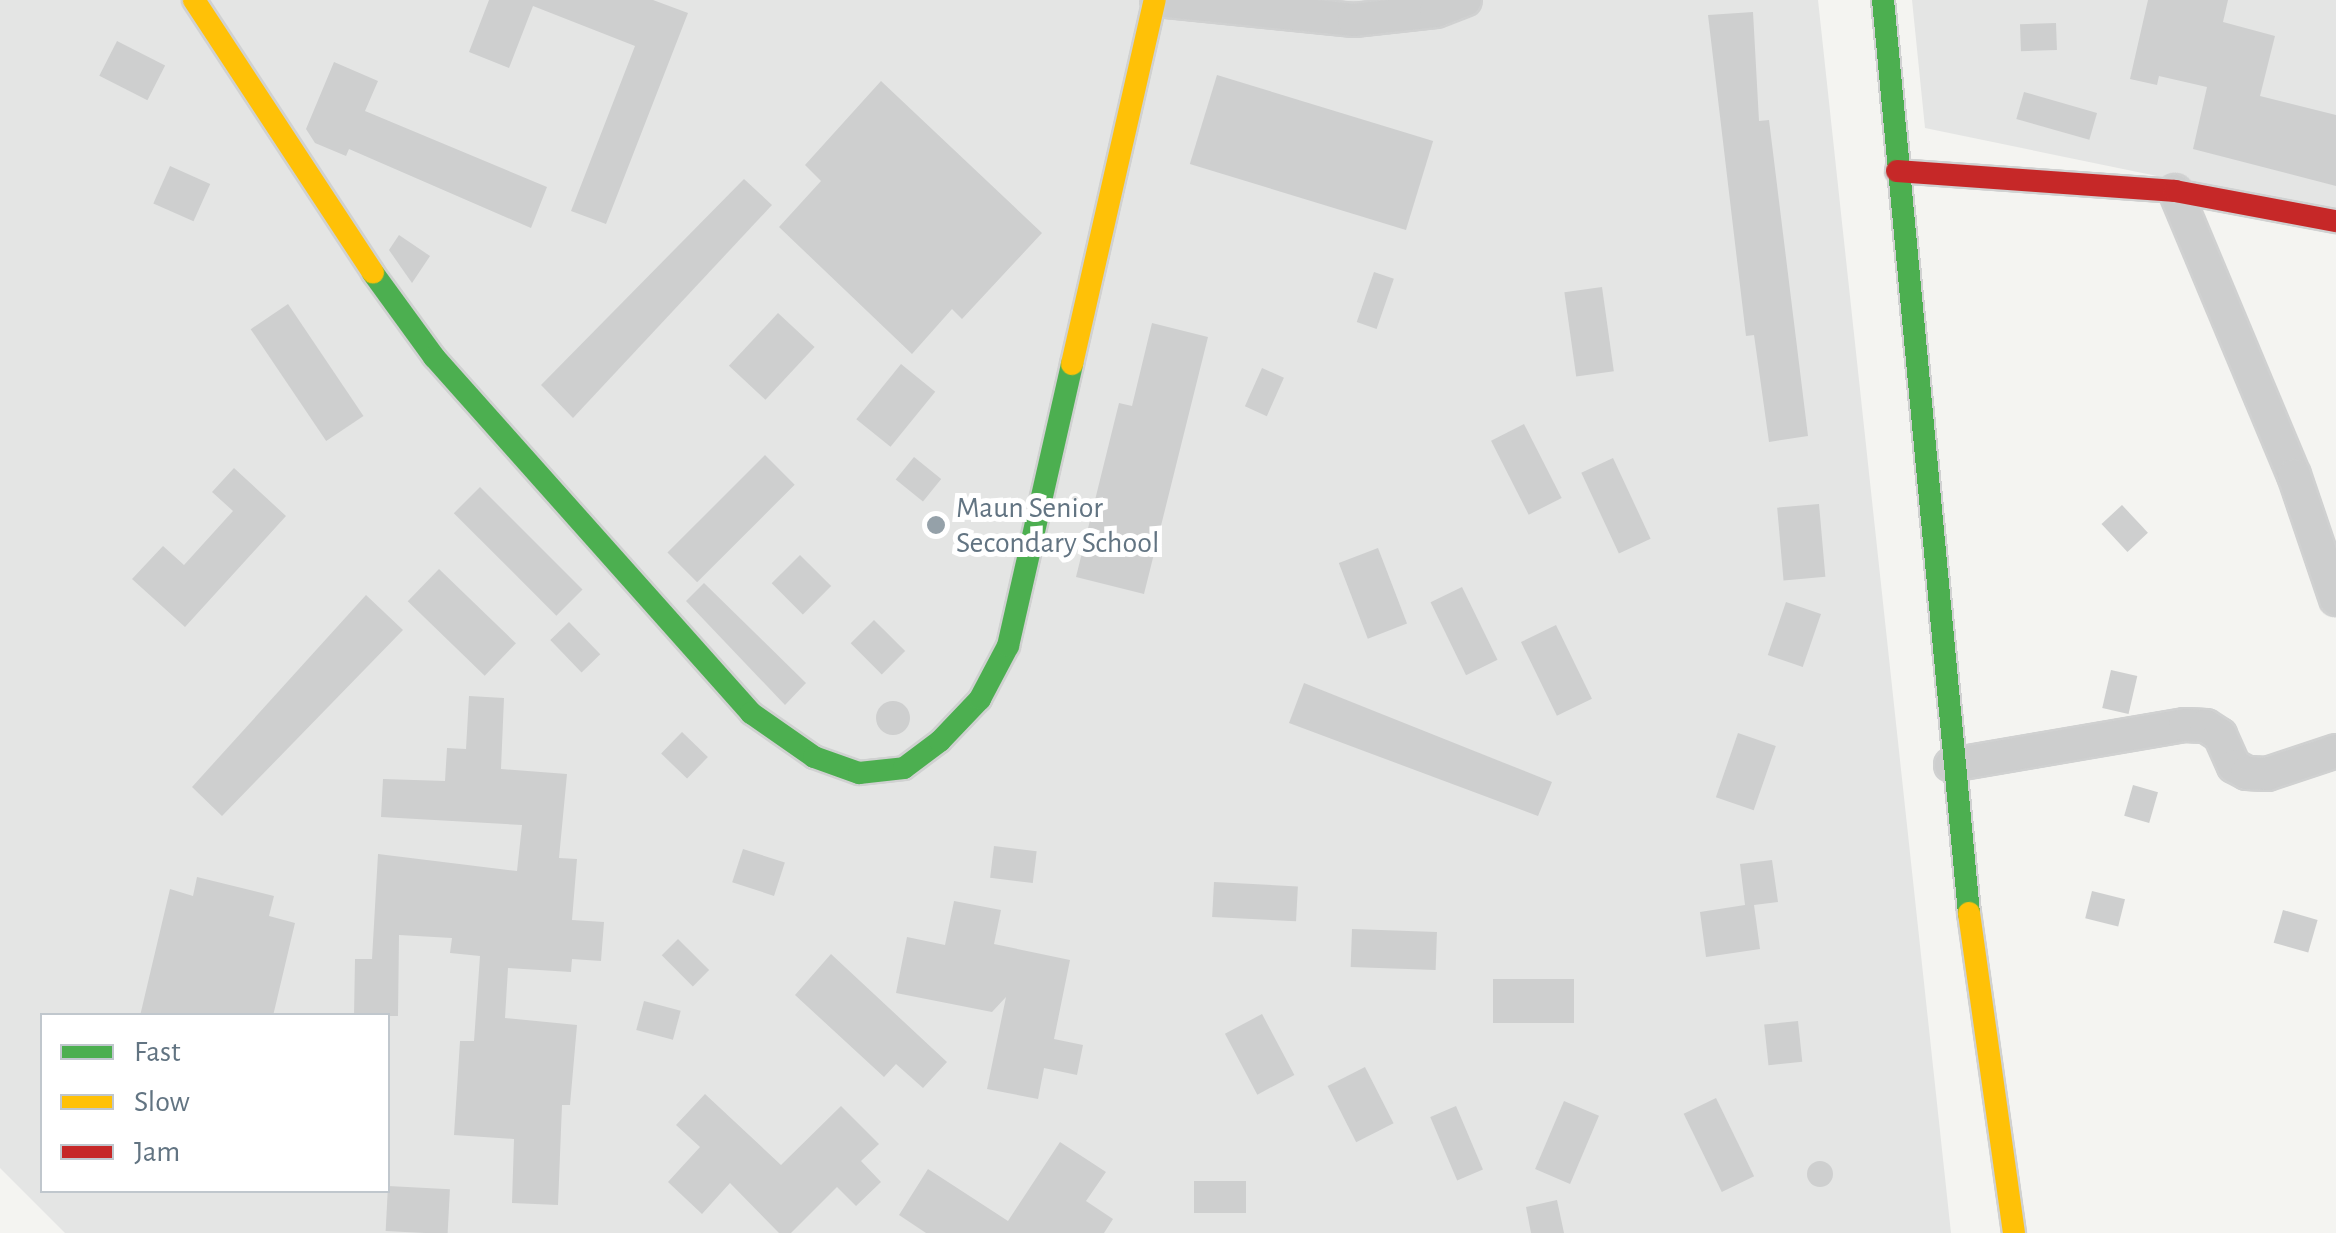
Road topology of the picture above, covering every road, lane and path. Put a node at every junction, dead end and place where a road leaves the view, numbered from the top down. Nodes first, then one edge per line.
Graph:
1 (194, 0) edge
2 (1156, 0) edge
3 (1464, 0) edge
4 (1883, 0) edge
5 (1897, 171) junction
6 (2176, 191) junction
7 (2336, 222) edge
8 (2336, 599) edge
9 (2336, 751) edge
10 (1951, 765) junction
11 (2014, 1233) edge

1 - 2 street
2 - 3 street
4 - 5 street
5 - 6 street
5 - 10 street
6 - 7 street
6 - 8 street
9 - 10 street
10 - 11 street

